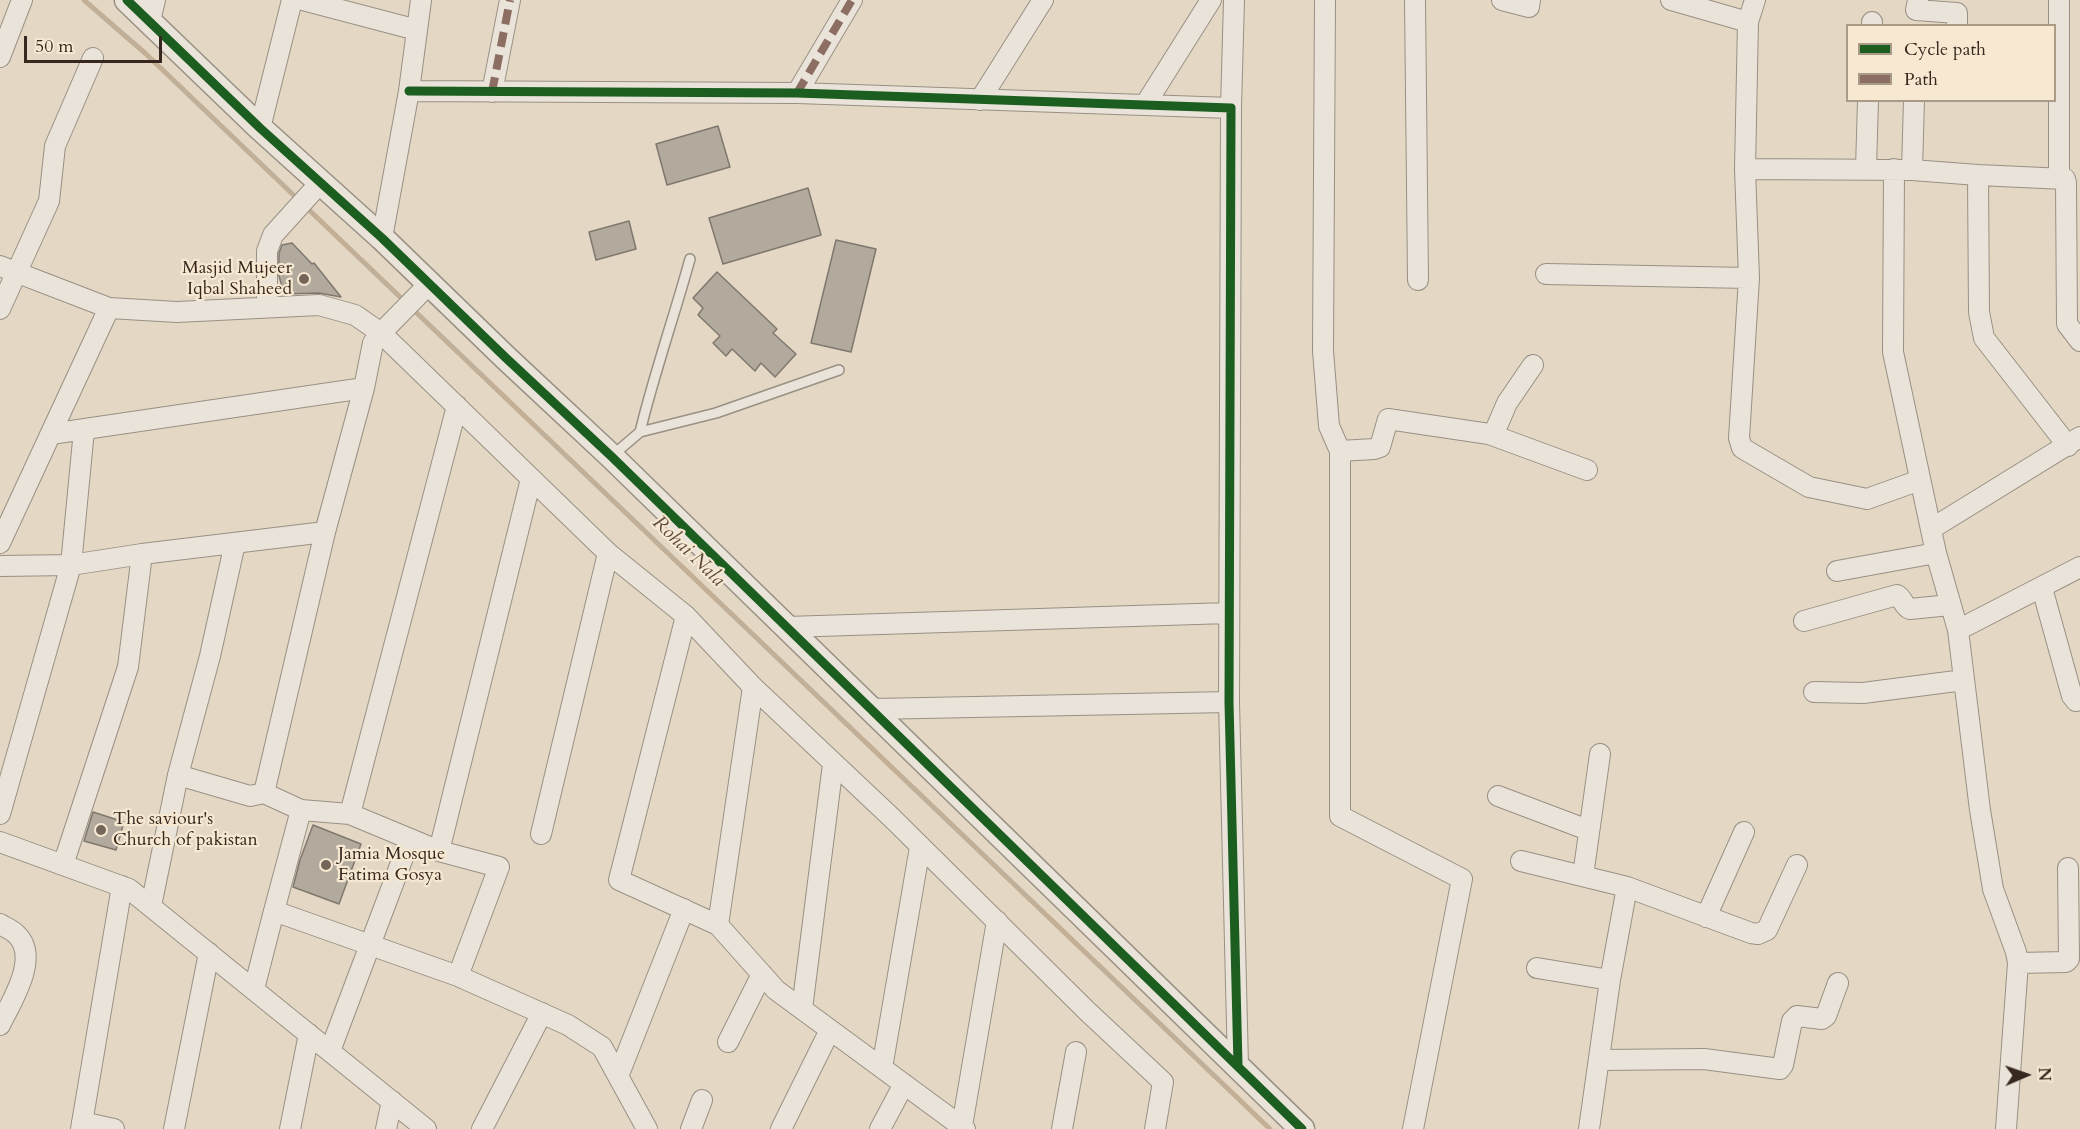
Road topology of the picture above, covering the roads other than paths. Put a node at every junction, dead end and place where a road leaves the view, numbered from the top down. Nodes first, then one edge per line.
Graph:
1 (22, 0) edge
2 (127, 0) edge
3 (292, 0) edge
4 (303, 0) edge
5 (421, 0) edge
6 (510, 0) edge
7 (852, 0) edge
8 (1043, 0) edge
9 (1211, 0) edge
10 (1234, 0) edge
11 (1325, 0) edge
12 (1415, 0) edge
13 (1502, 0) edge
14 (1530, 0) edge
15 (1671, 0) edge
16 (1755, 0) edge
17 (1918, 0) edge
18 (2059, 0) edge
19 (152, 10) edge
20 (1748, 22) junction
21 (1957, 24) edge
22 (417, 30) junction
23 (0, 57) edge
24 (93, 58) dead end
25 (409, 91) junction
26 (492, 92) junction
27 (797, 93) junction
28 (980, 100) junction
29 (1868, 102) edge
30 (1914, 102) edge
31 (1145, 105) junction
32 (1231, 108) junction
33 (260, 128) junction
34 (1745, 169) junction
35 (1866, 169) junction
36 (1903, 170) junction
37 (1978, 175) junction
38 (2059, 177) junction
39 (316, 187) junction
40 (382, 238) junction
41 (690, 259) dead end
42 (8, 269) edge
43 (1546, 274) dead end
44 (1749, 278) junction
45 (1418, 280) dead end
46 (427, 286) junction
47 (267, 307) junction
48 (109, 308) junction
49 (0, 309) edge
50 (383, 330) junction
51 (2080, 341) edge
52 (1533, 365) dead end
53 (839, 370) dead end
54 (364, 388) junction
55 (457, 406) junction
56 (84, 430) junction
57 (640, 432) junction
58 (51, 434) junction
59 (1490, 434) junction
60 (2074, 442) edge
61 (1340, 451) junction
62 (611, 456) junction
63 (1587, 470) dead end
64 (531, 479) junction
65 (1920, 480) junction
66 (1931, 529) junction
67 (325, 532) junction
68 (0, 543) edge
69 (235, 543) junction
70 (608, 553) junction
71 (1936, 553) junction
72 (142, 554) junction
73 (71, 565) junction
74 (0, 566) edge
75 (2080, 567) edge
76 (1837, 571) dead end
77 (2042, 588) junction
78 (1950, 606) junction
79 (1228, 613) junction
80 (686, 616) junction
81 (1804, 621) dead end
82 (787, 627) junction
83 (1958, 630) junction
84 (1964, 680) junction
85 (753, 687) junction
86 (1814, 692) dead end
87 (2080, 700) edge
88 (1229, 702) junction
89 (872, 709) junction
90 (1600, 754) dead end
91 (833, 764) junction
92 (178, 775) junction
93 (264, 793) junction
94 (1498, 796) dead end
95 (301, 810) junction
96 (0, 814) edge
97 (350, 814) junction
98 (1588, 830) junction
99 (1744, 832) dead end
100 (541, 834) dead end
101 (410, 839) junction
102 (0, 842) edge
103 (920, 847) junction
104 (440, 851) junction
105 (1521, 861) dead end
106 (63, 865) junction
107 (1797, 865) dead end
108 (2068, 868) dead end
109 (1583, 876) junction
110 (122, 886) junction
111 (1627, 887) junction
112 (151, 906) junction
113 (684, 909) junction
114 (273, 911) junction
115 (1706, 917) junction
116 (997, 921) junction
117 (0, 924) edge
118 (718, 925) junction
119 (371, 945) junction
120 (209, 953) junction
121 (2018, 963) junction
122 (1537, 968) dead end
123 (762, 974) junction
124 (458, 976) junction
125 (1610, 980) junction
126 (1838, 983) dead end
127 (254, 989) junction
128 (802, 1009) junction
129 (542, 1014) junction
130 (0, 1025) edge
131 (830, 1030) junction
132 (309, 1034) junction
133 (728, 1042) dead end
134 (330, 1051) junction
135 (1076, 1052) dead end
136 (1600, 1060) junction
137 (1238, 1065) junction
138 (882, 1068) junction
139 (619, 1074) junction
140 (904, 1084) junction
141 (702, 1100) dead end
142 (392, 1101) junction
143 (82, 1125) edge
144 (964, 1128) edge
145 (114, 1129) edge
146 (174, 1129) edge
147 (290, 1129) edge
148 (386, 1129) edge
149 (426, 1129) edge
150 (482, 1129) edge
151 (647, 1129) edge
152 (691, 1129) edge
153 (781, 1129) edge
154 (880, 1129) edge
155 (1062, 1129) edge
156 (1155, 1129) edge
157 (1302, 1129) edge
158 (1413, 1129) edge
159 (1589, 1129) edge
160 (2006, 1129) edge

1 - 23 street
2 - 19 street
3 - 33 street
4 - 22 street
5 - 22 street
6 - 26 street
7 - 27 street
8 - 28 street
9 - 31 street
10 - 32 street
11 - 61 street
12 - 45 street
13 - 14 street
15 - 20 street
16 - 20 street
17 - 21 street
18 - 38 street
19 - 33 street
20 - 34 street
22 - 25 street
24 - 42 street
25 - 26 street
25 - 40 street
26 - 27 street
27 - 28 street
28 - 31 street
29 - 35 street
30 - 36 street
31 - 32 street
32 - 79 street
33 - 39 street
34 - 35 street
34 - 44 street
35 - 36 street
36 - 37 street
36 - 65 street
37 - 38 street
37 - 60 street
38 - 51 street
39 - 40 street
39 - 47 street
40 - 46 street
41 - 57 lane
42 - 48 street
42 - 49 street
43 - 44 street
44 - 65 street
46 - 50 street
46 - 62 street
47 - 48 street
47 - 50 street
48 - 58 street
50 - 54 street
50 - 55 street
52 - 59 street
53 - 57 lane
54 - 56 street
54 - 67 street
55 - 64 street
55 - 97 street
56 - 58 street
56 - 73 street
57 - 62 lane
58 - 68 street
59 - 61 street
59 - 63 street
60 - 66 street
61 - 158 street
62 - 82 street
64 - 70 street
64 - 104 street
65 - 66 street
66 - 71 street
67 - 69 street
67 - 93 street
69 - 72 street
69 - 92 street
70 - 80 street
70 - 100 street
71 - 76 street
71 - 78 street
72 - 73 street
72 - 106 street
73 - 74 street
73 - 96 street
75 - 77 street
77 - 83 street
77 - 87 street
78 - 81 street
78 - 83 street
79 - 82 street
79 - 88 street
80 - 85 street
80 - 113 street
82 - 89 street
83 - 84 street
84 - 86 street
84 - 121 street
85 - 91 street
85 - 118 street
88 - 89 street
88 - 137 street
89 - 137 street
90 - 98 street
91 - 103 street
91 - 128 street
92 - 93 street
92 - 112 street
93 - 95 street
94 - 98 street
95 - 97 street
95 - 114 street
97 - 101 street
98 - 109 street
99 - 115 street
101 - 104 street
101 - 119 street
102 - 106 street
103 - 116 street
103 - 138 street
104 - 124 street
105 - 109 street
106 - 110 street
107 - 115 street
108 - 121 street
109 - 111 street
110 - 112 street
110 - 143 street
111 - 115 street
111 - 125 street
112 - 120 street
113 - 118 street
113 - 139 street
114 - 119 street
114 - 127 street
116 - 144 street
116 - 156 street
117 - 130 street
118 - 123 street
119 - 124 street
119 - 134 street
120 - 127 street
120 - 146 street
121 - 160 street
122 - 125 street
123 - 128 street
123 - 133 street
124 - 129 street
125 - 136 street
126 - 136 street
127 - 132 street
128 - 131 street
129 - 139 street
129 - 150 street
131 - 138 street
131 - 153 street
132 - 134 street
132 - 147 street
134 - 142 street
135 - 155 street
136 - 159 street
137 - 157 street
138 - 140 street
139 - 151 street
140 - 144 street
140 - 154 street
141 - 152 street
142 - 148 street
142 - 149 street
143 - 145 street

